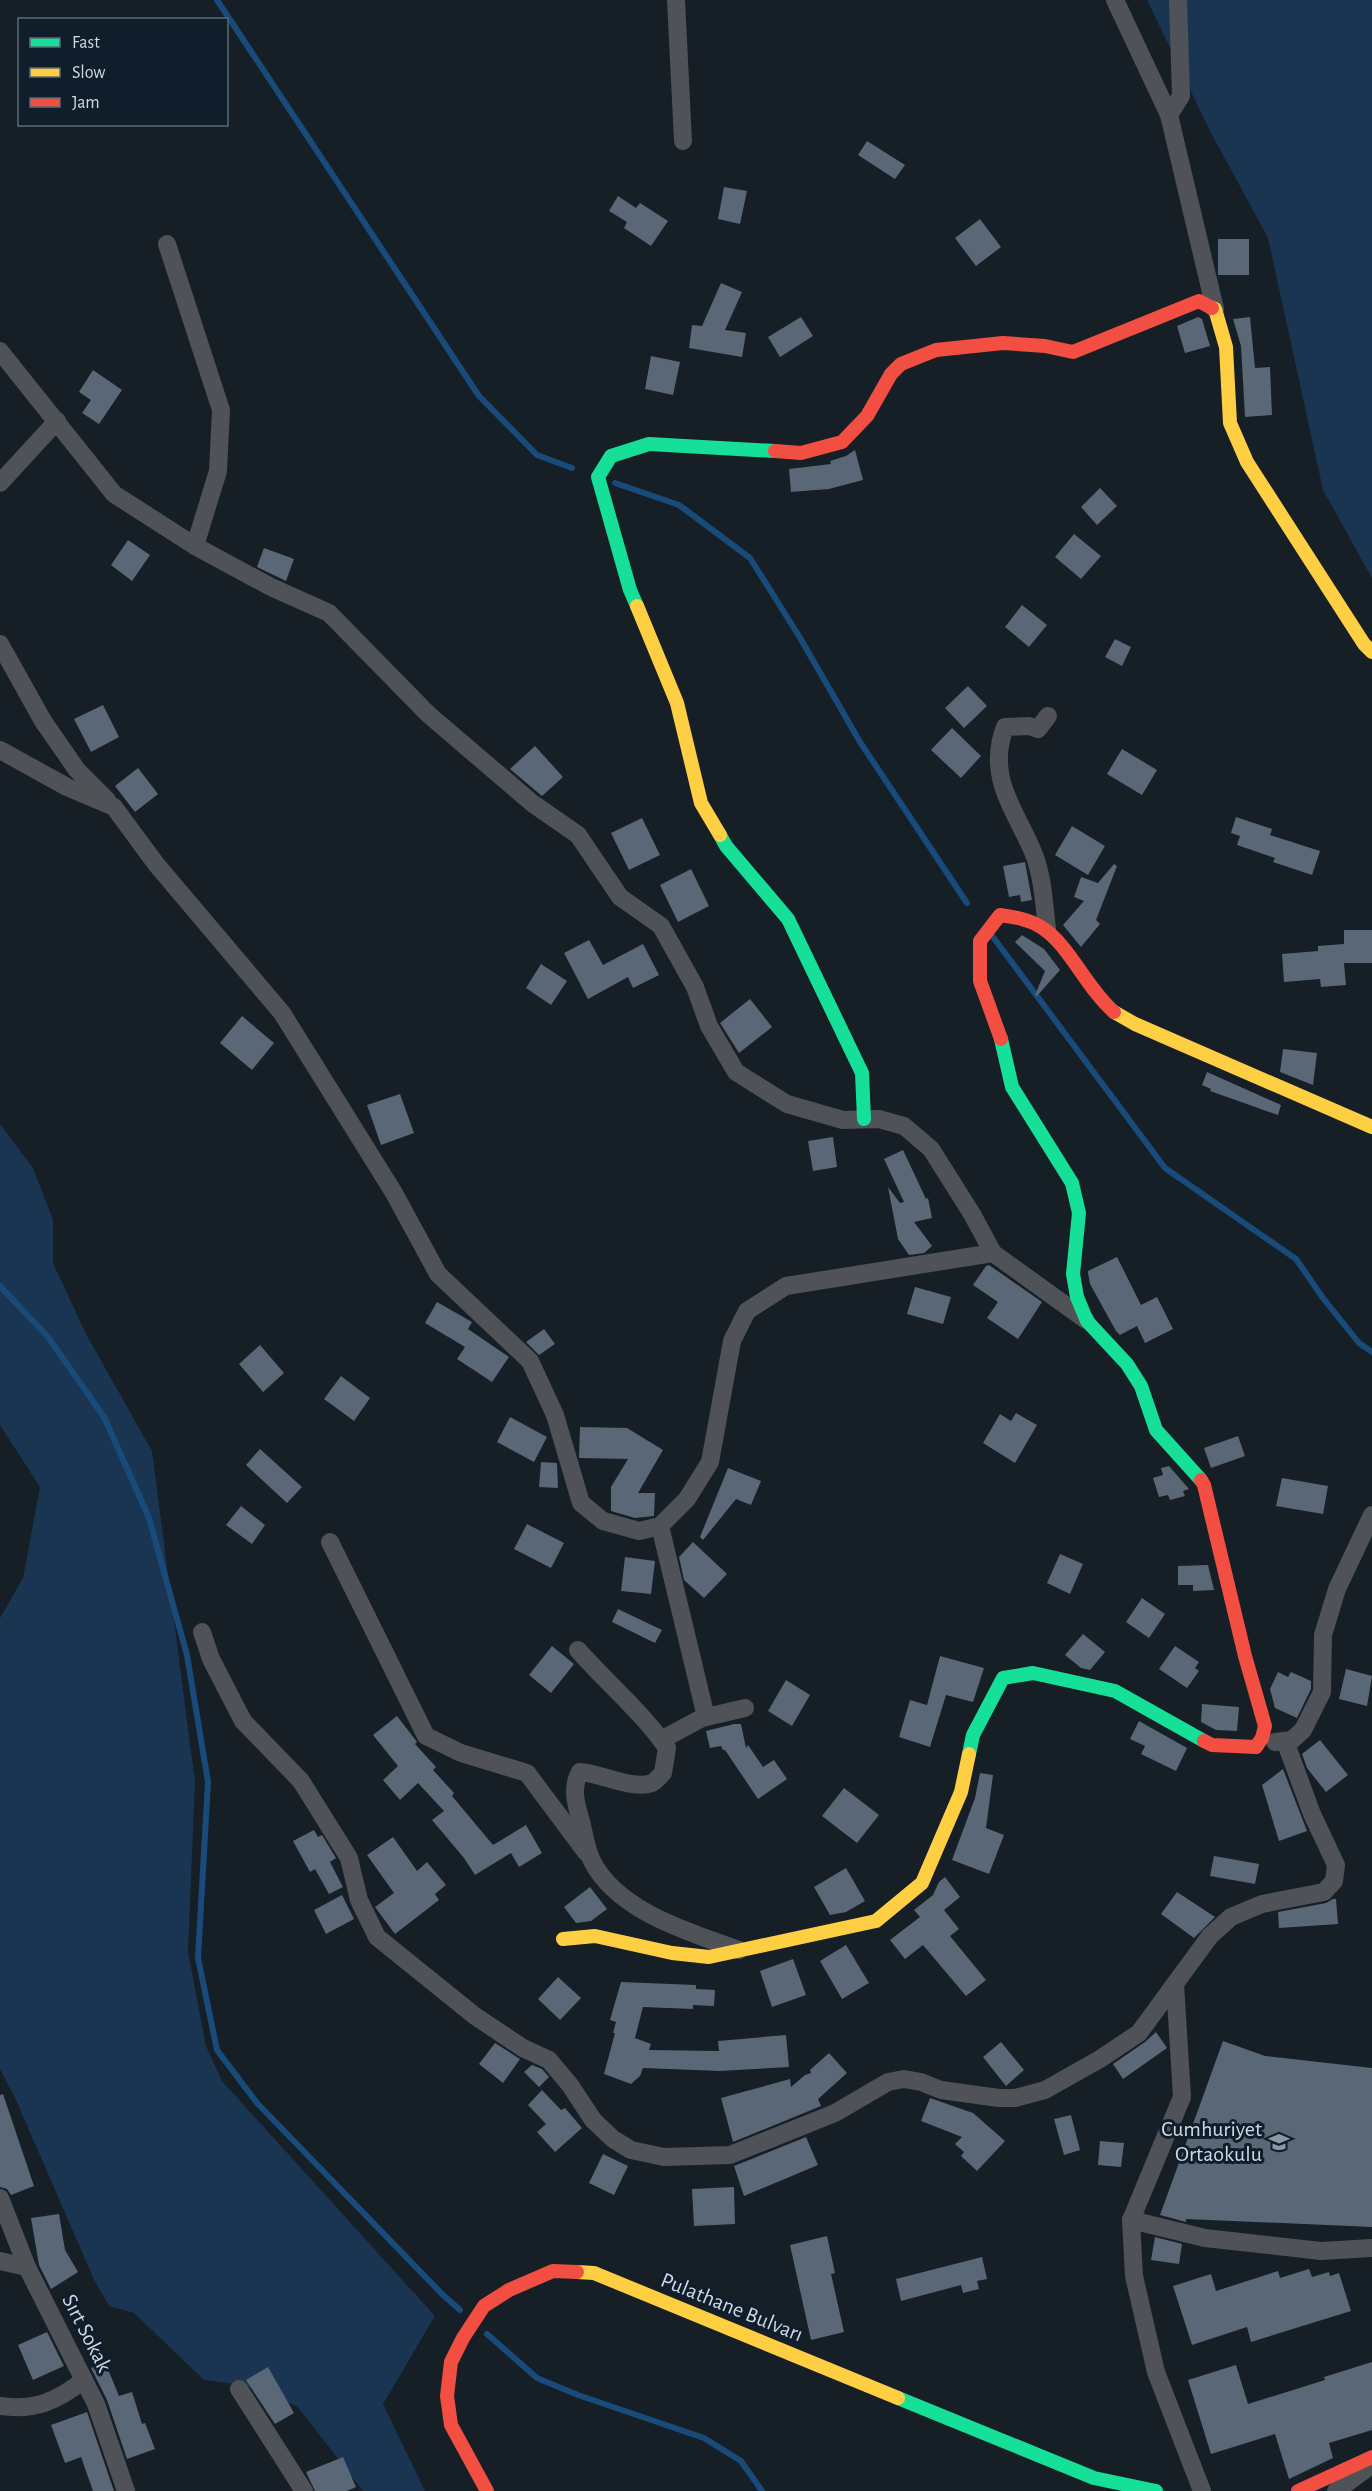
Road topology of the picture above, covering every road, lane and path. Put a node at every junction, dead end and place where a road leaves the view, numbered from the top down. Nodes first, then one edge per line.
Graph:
1 (676, 0) edge
2 (1115, 0) edge
3 (1178, 0) edge
4 (1169, 115) junction
5 (683, 141) dead end
6 (167, 244) dead end
7 (1215, 309) junction
8 (0, 351) edge
9 (57, 421) junction
10 (0, 483) edge
11 (195, 546) junction
12 (0, 644) edge
13 (1372, 652) edge
14 (1047, 716) dead end
15 (0, 750) edge
16 (114, 807) junction
17 (1047, 929) junction
18 (864, 1119) junction
19 (1372, 1127) edge
20 (993, 1253) junction
21 (1087, 1321) junction
22 (1372, 1515) edge
23 (660, 1526) junction
24 (330, 1542) dead end
25 (202, 1632) dead end
26 (578, 1650) dead end
27 (745, 1708) dead end
28 (706, 1717) junction
29 (661, 1740) junction
30 (1285, 1741) junction
31 (1257, 1747) junction
32 (592, 1861) junction
33 (563, 1939) dead end
34 (739, 1950) junction
35 (1175, 1984) junction
36 (0, 2198) edge
37 (1131, 2220) junction
38 (1372, 2248) edge
39 (0, 2261) edge
40 (27, 2267) junction
41 (84, 2380) junction
42 (239, 2389) dead end
43 (0, 2406) edge
44 (1372, 2457) edge
45 (1372, 2464) edge
46 (126, 2491) edge
47 (304, 2491) edge
48 (487, 2491) edge
49 (1156, 2491) edge
50 (1202, 2491) edge
51 (1298, 2491) edge
52 (1336, 2491) edge

1 - 5 street
2 - 4 street
3 - 4 street
4 - 7 street
6 - 11 street
7 - 13 street
7 - 18 street
8 - 9 street
9 - 10 street
9 - 11 street
11 - 18 street
12 - 16 street
14 - 17 street
15 - 16 street
16 - 23 street
17 - 19 street
17 - 21 street
18 - 20 street
20 - 21 street
20 - 23 street
21 - 31 street
22 - 30 street
23 - 28 street
24 - 32 street
25 - 35 street
26 - 29 street
27 - 28 street
28 - 29 street
29 - 32 street
30 - 31 street
30 - 35 street
31 - 34 street
32 - 34 street
33 - 34 street
35 - 37 street
36 - 40 street, Sırt Sokak
37 - 38 street
37 - 50 street
39 - 40 street
40 - 41 street, Sırt Sokak
41 - 43 street
41 - 46 street, Sırt Sokak
42 - 47 street
44 - 51 street
45 - 52 street
48 - 49 street, Pulathane Bulvarı

